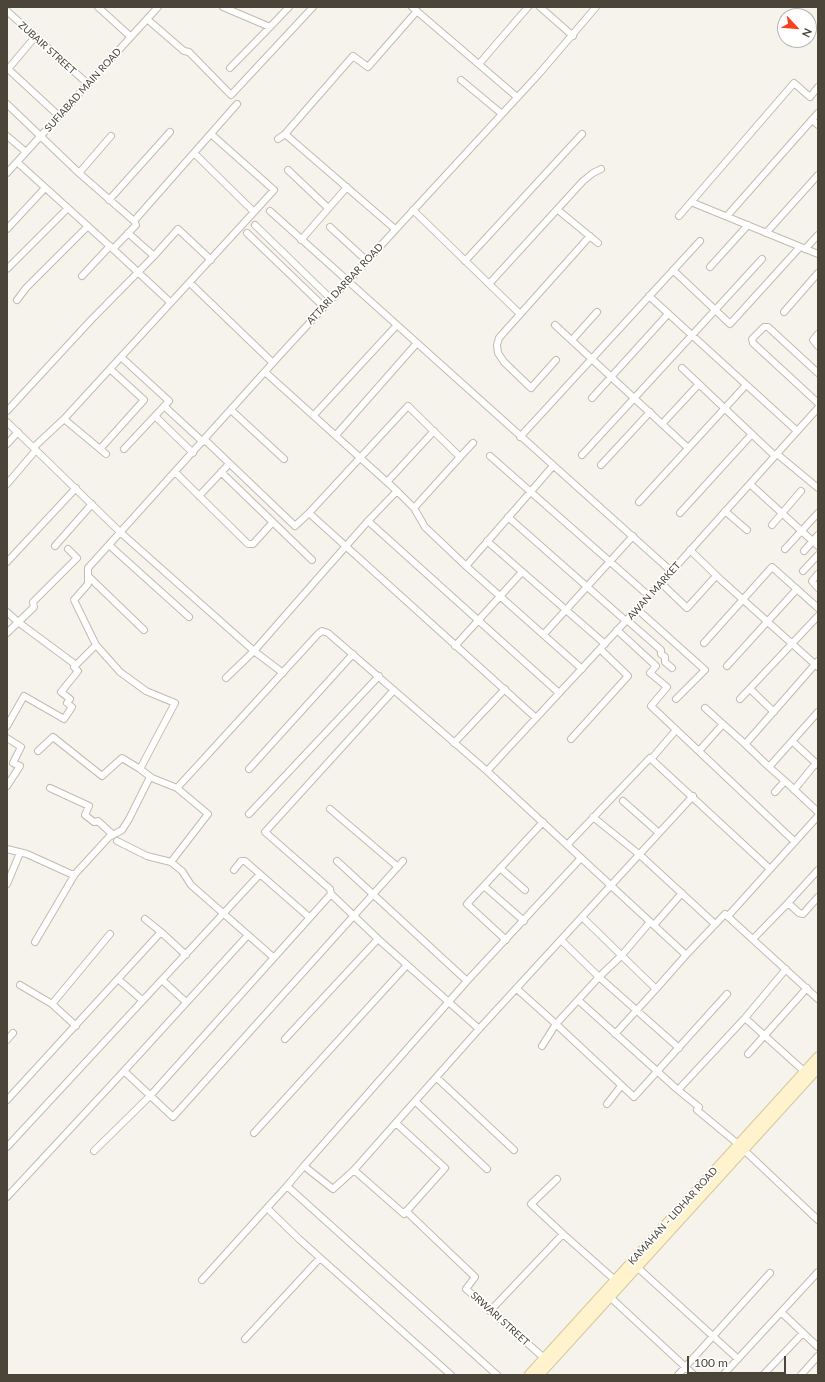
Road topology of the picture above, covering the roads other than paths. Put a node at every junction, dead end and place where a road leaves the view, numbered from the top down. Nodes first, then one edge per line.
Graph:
1 (98, 7) edge
2 (158, 7) edge
3 (223, 7) edge
4 (289, 7) edge
5 (313, 7) edge
6 (528, 7) edge
7 (540, 7) edge
8 (596, 7) edge
9 (415, 9) edge
10 (7, 11) edge
11 (147, 19) junction
12 (270, 28) junction
13 (573, 36) junction
14 (35, 37) junction
15 (131, 37) junction
16 (479, 64) junction
17 (7, 68) edge
18 (230, 68) dead end
19 (461, 80) dead end
20 (88, 84) junction
21 (818, 87) edge
22 (517, 97) junction
23 (7, 104) edge
24 (237, 104) dead end
25 (818, 113) edge
26 (502, 114) junction
27 (60, 116) junction
28 (812, 120) junction
29 (818, 125) edge
30 (170, 132) dead end
31 (211, 134) junction
32 (285, 134) junction
33 (582, 134) dead end
34 (42, 135) junction
35 (7, 136) edge
36 (110, 136) dead end
37 (278, 139) dead end
38 (26, 152) junction
39 (194, 153) junction
40 (17, 162) junction
41 (601, 169) dead end
42 (288, 170) dead end
43 (7, 173) edge
44 (79, 173) junction
45 (818, 175) edge
46 (346, 187) junction
47 (45, 188) junction
48 (109, 200) junction
49 (691, 202) junction
50 (68, 208) junction
51 (328, 208) junction
52 (413, 210) junction
53 (558, 210) junction
54 (270, 211) dead end
55 (254, 212) junction
56 (679, 216) dead end
57 (727, 216) junction
58 (134, 222) junction
59 (255, 225) dead end
60 (748, 225) junction
61 (88, 226) junction
62 (330, 227) dead end
63 (7, 229) edge
64 (395, 229) junction
65 (128, 233) junction
66 (247, 233) dead end
67 (766, 233) junction
68 (818, 235) edge
69 (590, 236) junction
70 (301, 240) junction
71 (700, 241) dead end
72 (598, 243) dead end
73 (112, 247) junction
74 (803, 248) junction
75 (818, 254) edge
76 (154, 256) junction
77 (762, 259) dead end
78 (211, 260) junction
79 (366, 261) junction
80 (465, 261) junction
81 (710, 267) dead end
82 (7, 269) edge
83 (673, 270) junction
84 (137, 272) junction
85 (818, 273) edge
86 (82, 276) dead end
87 (347, 282) junction
88 (190, 283) junction
89 (489, 284) junction
90 (648, 296) junction
91 (331, 299) junction
92 (18, 300) dead end
93 (170, 302) junction
94 (324, 307) junction
95 (715, 310) junction
96 (597, 312) dead end
97 (784, 312) dead end
98 (520, 314) junction
99 (668, 314) junction
100 (397, 325) junction
101 (555, 325) dead end
102 (818, 334) edge
103 (692, 336) junction
104 (572, 340) junction
105 (417, 343) junction
106 (818, 346) edge
107 (121, 357) junction
108 (592, 359) junction
109 (556, 360) dead end
110 (273, 363) junction
111 (682, 368) dead end
112 (110, 369) junction
113 (265, 372) junction
114 (818, 372) edge
115 (612, 377) junction
116 (698, 385) junction
117 (746, 385) junction
118 (592, 398) dead end
119 (635, 398) junction
120 (818, 403) edge
121 (164, 406) junction
122 (725, 408) junction
123 (818, 408) edge
124 (231, 410) junction
125 (7, 411) edge
126 (650, 412) junction
127 (314, 415) junction
128 (155, 416) junction
129 (64, 419) junction
130 (7, 422) edge
131 (662, 424) junction
132 (434, 431) junction
133 (798, 431) junction
134 (18, 432) junction
135 (752, 434) junction
136 (336, 435) junction
137 (520, 437) junction
138 (204, 441) junction
139 (473, 443) dead end
140 (7, 444) edge
141 (688, 448) junction
142 (35, 449) junction
143 (100, 449) junction
144 (124, 449) dead end
145 (193, 453) junction
146 (106, 454) dead end
147 (582, 455) dead end
148 (776, 455) junction
149 (360, 456) junction
150 (490, 456) dead end
151 (460, 457) junction
152 (284, 459) dead end
153 (230, 464) junction
154 (602, 465) dead end
155 (553, 466) junction
156 (175, 472) junction
157 (221, 472) junction
158 (387, 482) junction
159 (7, 484) edge
160 (750, 484) junction
161 (76, 488) junction
162 (818, 488) edge
163 (397, 491) junction
164 (801, 491) dead end
165 (530, 493) junction
166 (199, 496) junction
167 (639, 502) dead end
168 (92, 504) junction
169 (414, 508) junction
170 (725, 512) junction
171 (783, 512) junction
172 (309, 513) junction
173 (680, 513) dead end
174 (818, 513) edge
175 (508, 517) junction
176 (368, 522) junction
177 (272, 523) junction
178 (772, 525) dead end
179 (747, 530) dead end
180 (802, 531) junction
181 (120, 532) junction
182 (818, 535) edge
183 (633, 536) junction
184 (812, 541) junction
185 (487, 542) junction
186 (109, 544) junction
187 (55, 546) dead end
188 (346, 546) junction
189 (818, 546) edge
190 (68, 549) dead end
191 (785, 549) dead end
192 (690, 550) junction
193 (804, 551) dead end
194 (818, 555) edge
195 (312, 560) dead end
196 (611, 561) junction
197 (7, 562) edge
198 (466, 566) junction
199 (522, 572) junction
200 (671, 572) junction
201 (803, 572) dead end
202 (818, 574) edge
203 (88, 576) junction
204 (716, 576) junction
205 (661, 583) junction
206 (588, 586) junction
207 (818, 588) edge
208 (797, 589) junction
209 (500, 596) junction
210 (649, 596) junction
211 (742, 599) junction
212 (818, 608) edge
213 (566, 609) junction
214 (637, 609) junction
215 (7, 612) edge
216 (818, 616) edge
217 (189, 617) dead end
218 (626, 620) junction
219 (477, 621) junction
220 (768, 621) junction
221 (18, 622) junction
222 (144, 630) dead end
223 (617, 630) junction
224 (7, 633) edge
225 (544, 634) junction
226 (704, 642) dead end
227 (605, 644) junction
228 (793, 644) junction
229 (96, 645) junction
230 (455, 646) junction
231 (600, 649) junction
232 (254, 650) junction
233 (353, 654) junction
234 (817, 664) edge
235 (76, 665) junction
236 (727, 666) dead end
237 (672, 668) dead end
238 (582, 669) junction
239 (283, 673) junction
240 (378, 676) junction
241 (226, 678) dead end
242 (505, 689) junction
243 (750, 689) junction
244 (394, 690) junction
245 (559, 693) junction
246 (676, 699) dead end
247 (740, 699) dead end
248 (705, 708) dead end
249 (774, 712) junction
250 (817, 716) edge
251 (536, 718) junction
252 (723, 724) junction
253 (7, 726) edge
254 (676, 730) junction
255 (7, 738) edge
256 (571, 739) dead end
257 (792, 742) junction
258 (454, 743) junction
259 (744, 743) junction
260 (38, 751) dead end
261 (699, 751) junction
262 (652, 758) junction
263 (817, 764) edge
264 (769, 767) junction
265 (140, 769) junction
266 (248, 769) dead end
267 (487, 771) junction
268 (152, 778) junction
269 (785, 781) junction
270 (7, 786) edge
271 (50, 788) dead end
272 (177, 788) junction
273 (794, 790) junction
274 (775, 792) dead end
275 (693, 796) junction
276 (623, 801) dead end
277 (330, 809) dead end
278 (818, 812) edge
279 (250, 814) dead end
280 (818, 816) edge
281 (593, 817) junction
282 (543, 822) junction
283 (659, 833) junction
284 (112, 834) junction
285 (117, 841) dead end
286 (795, 842) junction
287 (567, 845) junction
288 (7, 849) edge
289 (20, 852) junction
290 (640, 855) junction
291 (581, 858) junction
292 (403, 861) dead end
293 (172, 862) junction
294 (337, 862) dead end
295 (398, 868) junction
296 (500, 868) junction
297 (770, 869) junction
298 (234, 870) dead end
299 (818, 870) edge
300 (74, 874) junction
301 (260, 874) junction
302 (7, 884) edge
303 (484, 886) junction
304 (611, 886) junction
305 (524, 890) dead end
306 (682, 893) junction
307 (331, 894) junction
308 (373, 895) junction
309 (818, 897) edge
310 (788, 903) junction
311 (224, 914) junction
312 (728, 916) junction
313 (309, 917) junction
314 (354, 917) junction
315 (582, 917) junction
316 (145, 919) dead end
317 (524, 920) junction
318 (652, 924) junction
319 (715, 924) junction
320 (161, 932) junction
321 (110, 934) dead end
322 (248, 935) junction
323 (378, 939) junction
324 (753, 939) junction
325 (506, 940) junction
326 (561, 940) junction
327 (35, 942) dead end
328 (186, 955) junction
329 (622, 955) junction
330 (686, 955) junction
331 (273, 957) junction
332 (407, 965) junction
333 (786, 969) junction
334 (599, 977) junction
335 (118, 979) junction
336 (162, 980) junction
337 (467, 981) junction
338 (20, 985) dead end
339 (807, 988) junction
340 (517, 989) junction
341 (656, 989) junction
342 (727, 994) dead end
343 (818, 999) edge
344 (142, 1000) junction
345 (578, 1000) junction
346 (186, 1002) junction
347 (448, 1002) junction
348 (52, 1004) junction
349 (636, 1010) junction
350 (745, 1018) junction
351 (556, 1024) junction
352 (76, 1026) junction
353 (479, 1029) junction
354 (13, 1033) dead end
355 (615, 1034) junction
356 (765, 1036) junction
357 (285, 1039) dead end
358 (7, 1040) edge
359 (542, 1046) dead end
360 (678, 1048) junction
361 (748, 1054) dead end
362 (818, 1057) edge
363 (818, 1068) edge
364 (124, 1071) junction
365 (657, 1072) junction
366 (804, 1072) junction
367 (437, 1078) junction
368 (621, 1086) junction
369 (678, 1090) junction
370 (150, 1096) junction
371 (7, 1100) edge
372 (416, 1102) junction
373 (607, 1104) dead end
374 (396, 1124) junction
375 (254, 1132) dead end
376 (7, 1147) edge
377 (741, 1147) junction
378 (514, 1150) dead end
379 (94, 1151) dead end
380 (304, 1166) junction
381 (487, 1169) dead end
382 (354, 1170) junction
383 (557, 1179) dead end
384 (287, 1186) junction
385 (7, 1197) edge
386 (267, 1208) junction
387 (406, 1211) junction
388 (818, 1220) edge
389 (563, 1234) junction
390 (320, 1258) junction
391 (636, 1267) junction
392 (818, 1272) edge
393 (770, 1273) dead end
394 (202, 1280) dead end
395 (615, 1280) junction
396 (610, 1297) junction
397 (490, 1311) junction
398 (781, 1312) junction
399 (803, 1333) junction
400 (245, 1338) dead end
401 (714, 1338) junction
402 (818, 1347) edge
403 (818, 1356) edge
404 (544, 1358) junction
405 (738, 1359) junction
406 (685, 1368) junction
407 (451, 1375) edge
408 (497, 1375) edge
409 (529, 1375) edge
410 (539, 1375) edge
411 (678, 1375) edge
412 (694, 1375) edge
413 (723, 1375) edge
414 (762, 1375) edge
415 (800, 1375) edge

1 - 15 street
2 - 11 street, SUFIABAD MAIN ROAD
3 - 12 street
4 - 12 street
5 - 11 street
6 - 16 street
7 - 13 street
8 - 13 street, ATTARI DARBAR ROAD
9 - 16 street
9 - 32 street
10 - 14 street, ZUBAIR STREET
11 - 15 street, SUFIABAD MAIN ROAD
12 - 18 street
13 - 22 street, ATTARI DARBAR ROAD
14 - 17 street
14 - 20 street, ZUBAIR STREET
15 - 20 street, SUFIABAD MAIN ROAD
16 - 22 street
17 - 27 street
19 - 26 street
20 - 27 street, SUFIABAD MAIN ROAD
21 - 49 street
22 - 26 street, ATTARI DARBAR ROAD
23 - 34 street
24 - 31 street
25 - 28 street
26 - 52 street, ATTARI DARBAR ROAD
27 - 34 street, SUFIABAD MAIN ROAD
28 - 29 street
28 - 57 street
30 - 48 street
31 - 39 street
31 - 55 street
32 - 37 street
32 - 46 street
33 - 80 street
34 - 38 street, SUFIABAD MAIN ROAD
34 - 44 street
35 - 38 street
36 - 44 street
38 - 40 street, SUFIABAD MAIN ROAD
39 - 55 street
39 - 58 street
40 - 43 street, SUFIABAD MAIN ROAD
40 - 47 street
41 - 53 street
42 - 51 street
44 - 48 street
45 - 67 street
46 - 51 street
46 - 64 street
47 - 50 street
47 - 63 street
48 - 58 street
49 - 56 street
49 - 57 street
50 - 61 street
50 - 82 street
51 - 70 street
52 - 64 street, ATTARI DARBAR ROAD
52 - 80 street
53 - 69 street
53 - 89 street
54 - 70 street
55 - 78 street
57 - 60 street
58 - 65 street
59 - 91 street
60 - 67 street
60 - 81 street
61 - 73 street
61 - 92 street
62 - 79 street
64 - 79 street, ATTARI DARBAR ROAD
65 - 73 street
65 - 76 street
66 - 94 street
67 - 74 street
68 - 74 street
69 - 72 street
69 - 98 street
70 - 87 street
71 - 83 street
73 - 84 street
73 - 86 street
74 - 75 street
74 - 95 street
76 - 78 street
76 - 84 street
77 - 95 street
78 - 88 street
79 - 87 street, ATTARI DARBAR ROAD
80 - 89 street
83 - 90 street
83 - 95 street
84 - 93 street
84 - 125 street
85 - 97 street
87 - 91 street, ATTARI DARBAR ROAD
87 - 100 street
88 - 93 street
88 - 110 street
89 - 98 street
90 - 99 street
90 - 108 street
91 - 94 street, ATTARI DARBAR ROAD
93 - 107 street
94 - 110 street, ATTARI DARBAR ROAD
95 - 103 street
96 - 104 street
98 - 109 street
99 - 103 street
99 - 115 street
100 - 105 street
100 - 127 street
101 - 104 street
102 - 106 street
103 - 117 street
103 - 119 street
104 - 108 street
105 - 136 street
105 - 137 street
107 - 112 street
107 - 121 street
108 - 115 street
108 - 137 street
110 - 113 street, ATTARI DARBAR ROAD
111 - 116 street
112 - 129 street
112 - 143 street
113 - 124 street, ATTARI DARBAR ROAD
113 - 127 street
114 - 120 street
115 - 118 street
115 - 119 street
116 - 122 street
116 - 131 street
117 - 122 street
117 - 133 street
119 - 126 street
119 - 147 street
121 - 128 street
121 - 138 street
122 - 135 street
122 - 141 street
123 - 133 street, AWAN MARKET
124 - 138 street, ATTARI DARBAR ROAD
124 - 152 street
126 - 131 street
126 - 154 street
127 - 136 street
128 - 144 street
128 - 145 street
129 - 142 street
129 - 143 street
130 - 134 street
131 - 141 street
132 - 149 street
132 - 151 street
132 - 158 street
133 - 148 street, AWAN MARKET
134 - 140 street
134 - 142 street
135 - 148 street
135 - 173 street
136 - 149 street
137 - 155 street
138 - 145 street, ATTARI DARBAR ROAD
138 - 153 street
139 - 151 street
141 - 167 street
142 - 159 street
142 - 161 street
143 - 146 street
145 - 156 street, ATTARI DARBAR ROAD
148 - 160 street, AWAN MARKET
148 - 162 street
149 - 158 street
149 - 172 street
150 - 165 street
151 - 169 street
153 - 157 street
153 - 172 street
155 - 165 street
155 - 183 street
156 - 166 street
156 - 181 street, ATTARI DARBAR ROAD
157 - 166 street
157 - 177 street
158 - 163 street
160 - 170 street, AWAN MARKET
160 - 171 street
161 - 168 street
161 - 197 street
163 - 169 street
163 - 176 street
164 - 171 street
165 - 175 street
165 - 196 street
166 - 177 street
168 - 181 street
168 - 187 street
169 - 198 street
170 - 179 street
170 - 192 street, AWAN MARKET
171 - 178 street
171 - 180 street
172 - 188 street
174 - 180 street
175 - 185 street
175 - 206 street
176 - 188 street
176 - 219 street
177 - 195 street
180 - 184 street
180 - 191 street
181 - 186 street, ATTARI DARBAR ROAD
181 - 232 street
182 - 184 street
183 - 196 street
183 - 200 street
184 - 189 street
184 - 193 street
185 - 198 street
185 - 199 street
186 - 203 street, ATTARI DARBAR ROAD
186 - 217 street
188 - 230 street
188 - 232 street
190 - 221 street
192 - 200 street, AWAN MARKET
192 - 204 street
194 - 201 street
196 - 206 street
196 - 210 street
198 - 209 street
199 - 209 street
199 - 213 street
200 - 205 street, AWAN MARKET
202 - 207 street
203 - 222 street
203 - 229 street, ATTARI DARBAR ROAD
204 - 205 street
204 - 211 street
205 - 210 street, AWAN MARKET
206 - 213 street
206 - 218 street
208 - 211 street
208 - 212 street
208 - 220 street
209 - 219 street
209 - 225 street
210 - 214 street, AWAN MARKET
211 - 220 street
211 - 226 street
213 - 225 street
213 - 227 street
214 - 218 street, AWAN MARKET
214 - 246 street
215 - 221 street
216 - 228 street
218 - 223 street, AWAN MARKET
218 - 237 street
219 - 230 street
219 - 245 street
220 - 228 street
220 - 236 street
221 - 224 street
221 - 235 street
223 - 227 street, AWAN MARKET
223 - 254 street
225 - 238 street
227 - 231 street, AWAN MARKET
228 - 234 street
228 - 243 street
229 - 235 street
229 - 265 street
230 - 242 street
231 - 238 street, AWAN MARKET
231 - 256 street
232 - 239 street
232 - 241 street
233 - 239 street
233 - 240 street
233 - 266 street
234 - 249 street
235 - 253 street
238 - 245 street, AWAN MARKET
239 - 272 street
240 - 244 street
240 - 279 street
242 - 251 street
242 - 258 street
243 - 247 street
243 - 249 street
244 - 258 street
244 - 307 street
245 - 251 street, AWAN MARKET
248 - 252 street
249 - 259 street
250 - 257 street
251 - 267 street, AWAN MARKET
252 - 259 street
252 - 261 street
254 - 261 street
254 - 262 street
255 - 270 street
257 - 263 street
257 - 264 street
258 - 267 street
259 - 264 street
260 - 265 street
261 - 286 street
262 - 275 street
262 - 281 street
263 - 273 street
264 - 269 street
265 - 268 street
267 - 282 street
268 - 272 street
268 - 284 street
269 - 273 street
269 - 274 street
271 - 284 street
272 - 293 street
273 - 278 street
275 - 283 street
275 - 297 street
276 - 283 street
277 - 295 street
280 - 286 street
281 - 287 street
281 - 290 street
282 - 287 street
282 - 296 street
283 - 290 street
284 - 300 street
285 - 293 street
286 - 297 street
287 - 291 street
288 - 289 street
289 - 300 street
289 - 302 street
290 - 304 street
290 - 306 street
291 - 304 street
291 - 317 street
292 - 295 street
293 - 311 street
294 - 308 street
295 - 308 street
296 - 303 street
296 - 305 street
297 - 312 street
298 - 301 street
299 - 310 street
300 - 327 street
301 - 311 street
301 - 313 street
303 - 317 street
303 - 325 street
304 - 315 street
304 - 318 street
306 - 318 street
306 - 319 street
307 - 313 street
307 - 314 street
308 - 314 street
308 - 337 street
309 - 310 street
310 - 324 street
311 - 322 street
311 - 328 street
312 - 319 street
312 - 324 street
313 - 331 street
314 - 323 street
314 - 370 street
315 - 326 street
315 - 329 street
316 - 320 street
317 - 325 street
318 - 329 street
318 - 330 street
319 - 330 street
320 - 328 street
320 - 335 street
321 - 348 street
322 - 331 street
322 - 346 street
323 - 332 street
323 - 357 street
324 - 333 street
325 - 337 street
326 - 334 street
326 - 340 street
328 - 336 street
329 - 334 street
329 - 341 street
330 - 341 street
331 - 370 street
332 - 347 street
332 - 375 street
333 - 339 street
333 - 350 street
334 - 345 street
334 - 349 street
335 - 344 street
335 - 352 street
336 - 344 street
336 - 346 street
337 - 347 street
338 - 348 street
339 - 343 street
339 - 356 street
340 - 351 street
340 - 353 street
341 - 349 street
342 - 360 street
344 - 376 street
345 - 351 street
345 - 355 street
346 - 364 street
347 - 353 street
347 - 380 street
348 - 352 street
349 - 355 street
349 - 360 street
350 - 356 street
350 - 369 street
351 - 359 street
351 - 368 street
352 - 371 street
353 - 367 street
354 - 358 street
355 - 365 street
356 - 361 street
356 - 366 street
360 - 365 street
362 - 366 main road, KAMAHAN - LIDHAR ROAD
363 - 377 main road, KAMAHAN - LIDHAR ROAD
364 - 370 street
364 - 385 street
365 - 368 street
365 - 369 street
366 - 377 main road, KAMAHAN - LIDHAR ROAD
367 - 372 street
367 - 378 street
368 - 373 street
369 - 377 street
370 - 379 street
372 - 374 street
372 - 381 street
374 - 382 street
374 - 387 street
377 - 388 street
377 - 391 main road, KAMAHAN - LIDHAR ROAD
377 - 395 main road, KAMAHAN - LIDHAR ROAD
380 - 382 street
380 - 384 street
382 - 387 street
383 - 389 street
384 - 386 street
384 - 408 street
386 - 390 street
386 - 394 street
387 - 397 street, SRWARI STREET
389 - 395 street
389 - 397 street
390 - 400 street
390 - 407 street
391 - 396 main road, KAMAHAN - LIDHAR ROAD
391 - 401 street
392 - 398 street
393 - 401 street
395 - 404 main road, KAMAHAN - LIDHAR ROAD
396 - 406 street
396 - 410 main road, KAMAHAN - LIDHAR ROAD
397 - 404 street, SRWARI STREET
398 - 399 street
398 - 405 street
399 - 402 street
399 - 414 street
401 - 405 street
401 - 406 street
403 - 415 street
404 - 409 main road, KAMAHAN - LIDHAR ROAD
405 - 413 street
406 - 411 street
406 - 412 street

